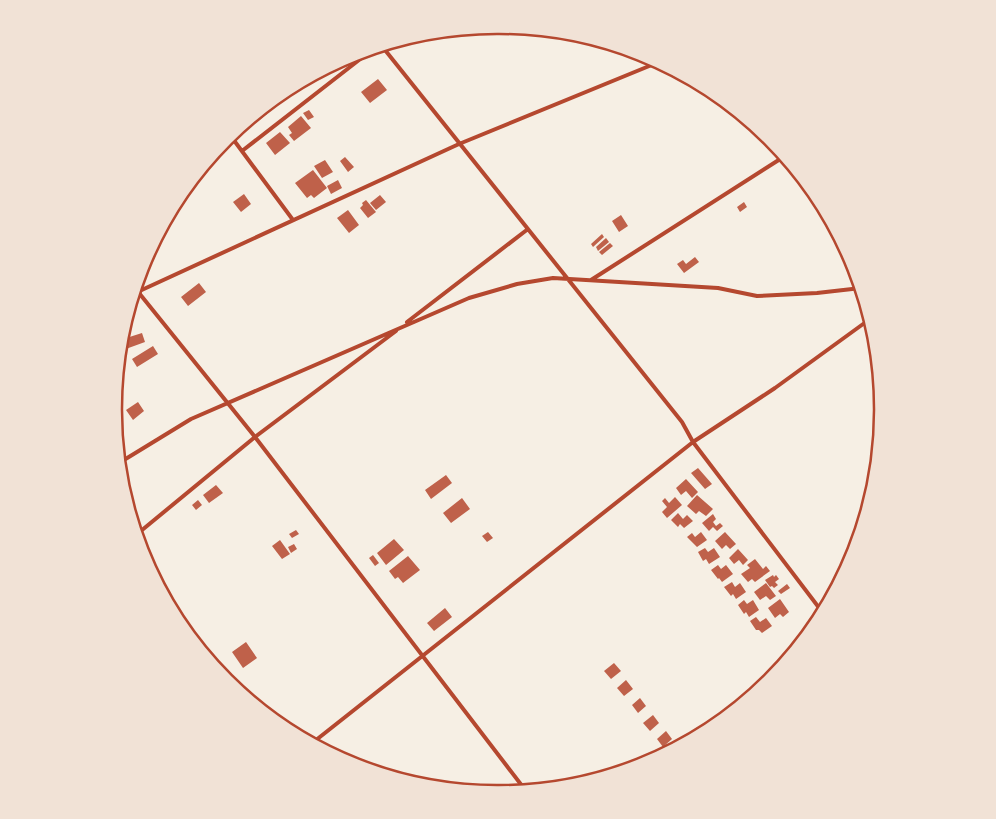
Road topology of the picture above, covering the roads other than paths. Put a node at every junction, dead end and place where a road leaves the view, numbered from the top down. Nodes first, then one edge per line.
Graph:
1 (386, 51) edge
2 (358, 60) edge
3 (650, 66) edge
4 (235, 141) edge
5 (459, 144) junction
6 (242, 151) junction
7 (779, 160) edge
8 (293, 220) junction
9 (528, 230) junction
10 (568, 279) junction
11 (591, 280) junction
12 (143, 286) edge
13 (854, 289) edge
14 (141, 294) edge
15 (864, 323) edge
16 (402, 326) junction
17 (228, 404) junction
18 (255, 437) junction
19 (693, 442) junction
20 (125, 459) edge
21 (142, 530) edge
22 (818, 606) edge
23 (422, 656) junction
24 (318, 739) edge
25 (521, 784) edge

1 - 5 street
2 - 6 street
3 - 5 street
4 - 6 street
5 - 8 street
5 - 9 street
6 - 8 street
7 - 11 street
8 - 12 street
9 - 10 street
9 - 16 street
10 - 11 street
10 - 16 street
10 - 19 street
11 - 13 street
14 - 17 street
15 - 19 street
16 - 17 street
16 - 18 street
17 - 18 street
17 - 20 street
18 - 21 street
18 - 23 street
19 - 22 street
19 - 23 street
23 - 24 street
23 - 25 street

